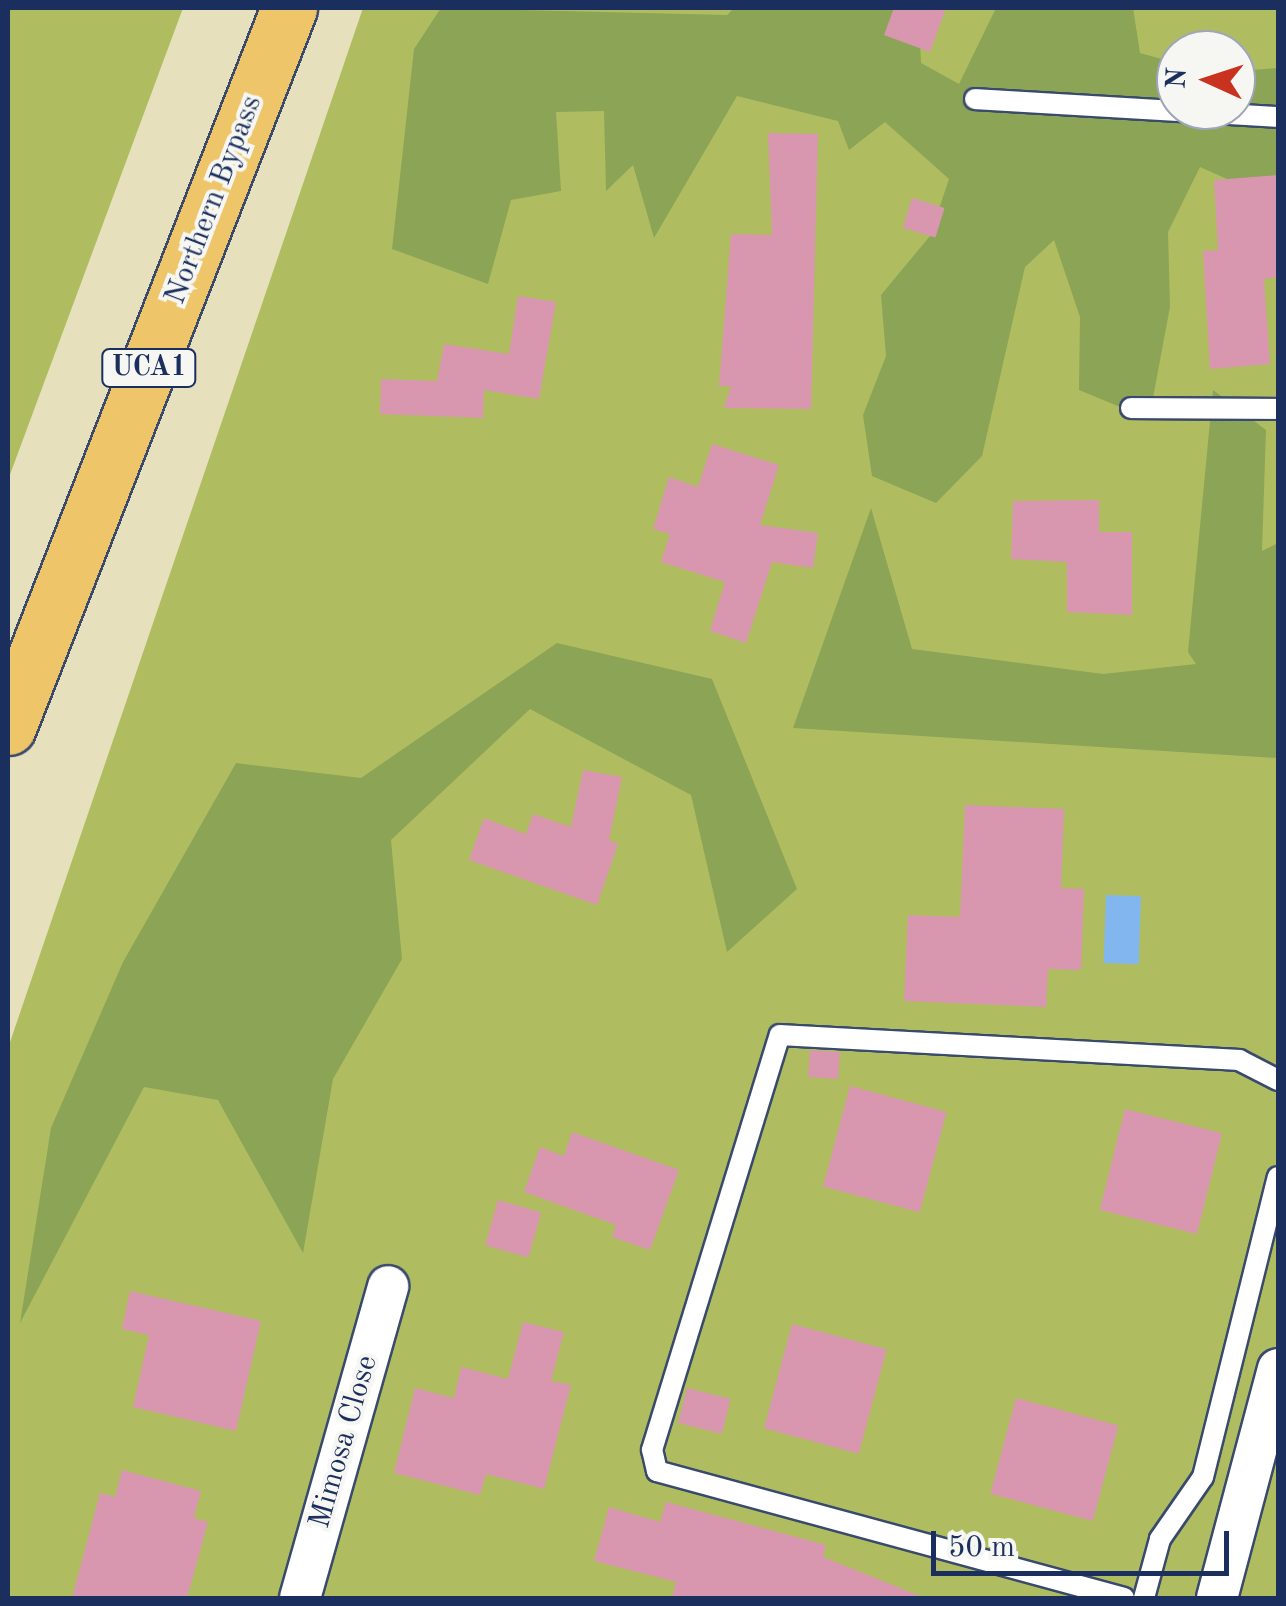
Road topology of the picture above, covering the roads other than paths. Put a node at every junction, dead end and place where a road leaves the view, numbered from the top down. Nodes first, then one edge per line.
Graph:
1 (289, 8) edge
2 (975, 99) dead end
3 (1278, 117) edge
4 (1131, 408) dead end
5 (1278, 409) edge
6 (8, 728) edge
7 (1278, 1080) edge
8 (1278, 1178) edge
9 (388, 1286) dead end
10 (1278, 1368) edge
11 (300, 1598) edge
12 (1124, 1598) edge
13 (1144, 1598) edge
14 (1217, 1598) edge

1 - 6 main road, Northern Bypass / UCA1
2 - 3 lane
4 - 5 lane
7 - 12 lane
8 - 13 lane
9 - 11 street, Mimosa Close
10 - 14 street

